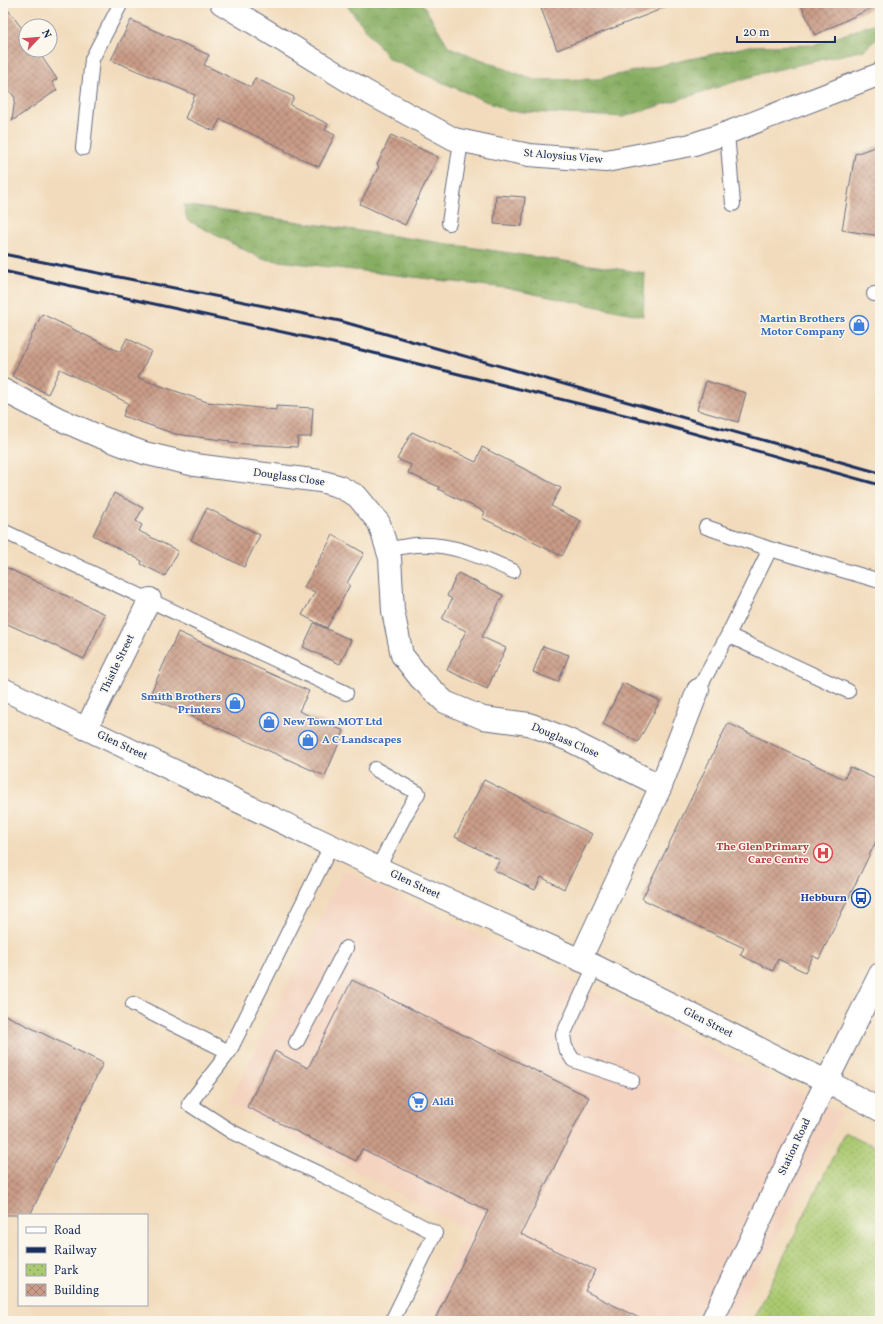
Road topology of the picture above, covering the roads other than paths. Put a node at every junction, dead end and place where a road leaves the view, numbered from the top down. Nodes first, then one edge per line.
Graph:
1 (121, 3) edge
2 (221, 3) edge
3 (880, 74) edge
4 (727, 133) junction
5 (461, 141) junction
6 (83, 148) dead end
7 (733, 204) dead end
8 (449, 223) dead end
9 (5, 391) edge
10 (706, 527) dead end
11 (3, 531) edge
12 (770, 549) junction
13 (387, 550) junction
14 (513, 571) dead end
15 (880, 581) edge
16 (150, 599) junction
17 (728, 635) junction
18 (3, 689) edge
19 (698, 690) joint
20 (848, 690) dead end
21 (346, 693) dead end
22 (86, 729) junction
23 (375, 769) dead end
24 (661, 786) junction
25 (331, 846) junction
26 (378, 868) junction
27 (346, 948) dead end
28 (587, 963) junction
29 (880, 974) edge
30 (133, 1004) dead end
31 (296, 1043) dead end
32 (229, 1052) junction
33 (632, 1080) dead end
34 (827, 1081) junction
35 (880, 1110) edge
36 (392, 1321) edge
37 (712, 1321) edge

1 - 6 lane
2 - 5 street, St Aloysius View
3 - 4 street, St Aloysius View
4 - 5 street, St Aloysius View
4 - 7 lane
5 - 8 lane
9 - 13 street, Douglass Close
10 - 12 lane
11 - 16 lane
12 - 15 lane
12 - 17 lane
13 - 14 lane
13 - 24 street, Douglass Close
16 - 21 lane
16 - 22 street, Thistle Street
17 - 19 lane
17 - 20 lane
18 - 22 street, Glen Street
19 - 24 street
22 - 25 street, Glen Street
23 - 26 lane
24 - 28 street
25 - 26 street, Glen Street
25 - 32 lane
26 - 28 street, Glen Street
27 - 31 lane
28 - 33 lane
28 - 34 street, Glen Street
29 - 34 street, Station Road
30 - 32 lane
32 - 36 lane
34 - 35 street, Glen Street
34 - 37 street, Station Road

